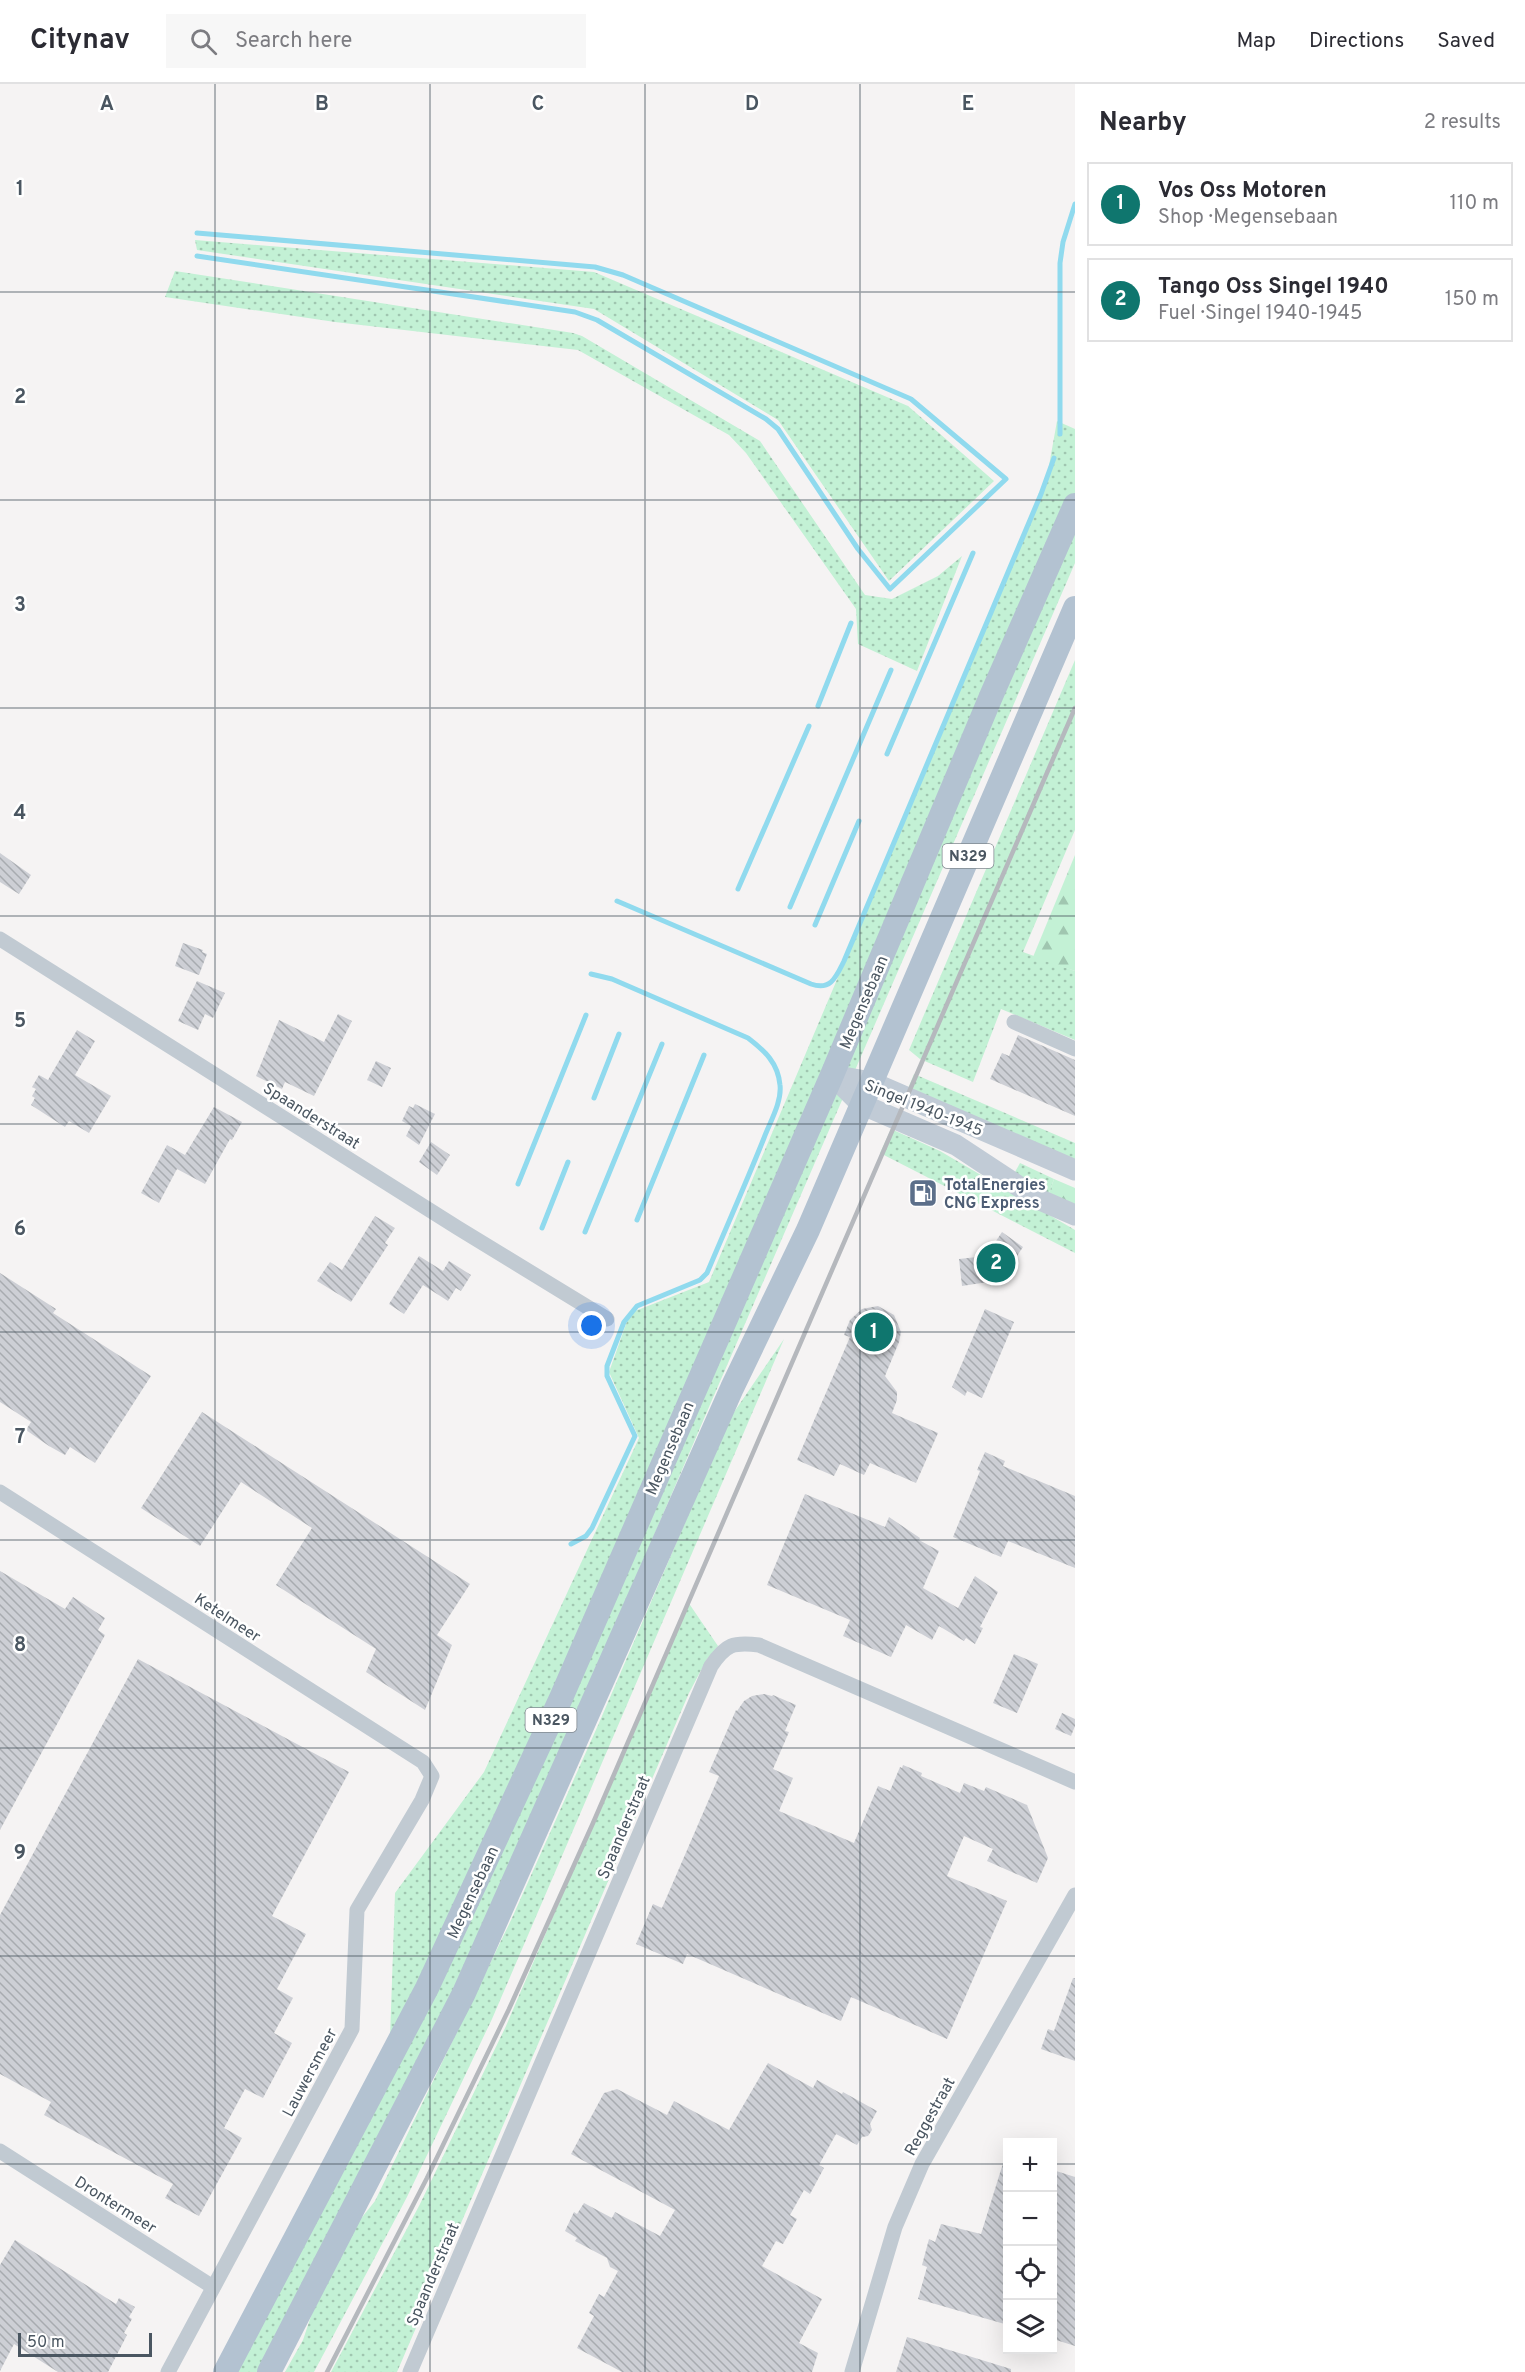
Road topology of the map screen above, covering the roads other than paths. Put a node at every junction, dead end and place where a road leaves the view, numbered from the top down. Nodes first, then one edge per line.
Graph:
1 (1075, 505) edge
2 (1075, 608) edge
3 (0, 939) edge
4 (1014, 1022) dead end
5 (1075, 1048) edge
6 (832, 1075) junction
7 (871, 1082) junction
8 (861, 1104) junction
9 (1075, 1170) edge
10 (1075, 1215) edge
11 (607, 1319) dead end
12 (0, 1492) edge
13 (432, 1776) joint
14 (1075, 1782) edge
15 (1075, 1895) edge
16 (0, 2151) edge
17 (213, 2286) junction
18 (168, 2372) edge
19 (225, 2372) edge
20 (269, 2372) edge
21 (410, 2372) edge
22 (852, 2372) edge

1 - 6 main road, Megensebaan / N329
2 - 7 main road, Megensebaan / N329
3 - 11 street, Spaanderstraat
4 - 5 street
6 - 7 main road, Singel 1940-1945
6 - 8 main road, Singel 1940-1945
6 - 19 main road, Megensebaan / N329
7 - 8 main road, Megensebaan / N329
7 - 9 main road, Singel 1940-1945
8 - 10 main road, Singel 1940-1945
8 - 20 main road, Megensebaan / N329
12 - 13 street, Ketelmeer
13 - 17 street, Lauwersmeer
14 - 21 street, Spaanderstraat
15 - 22 street, Reggestraat
16 - 17 street, Drontermeer
17 - 18 street, Lauwersmeer

